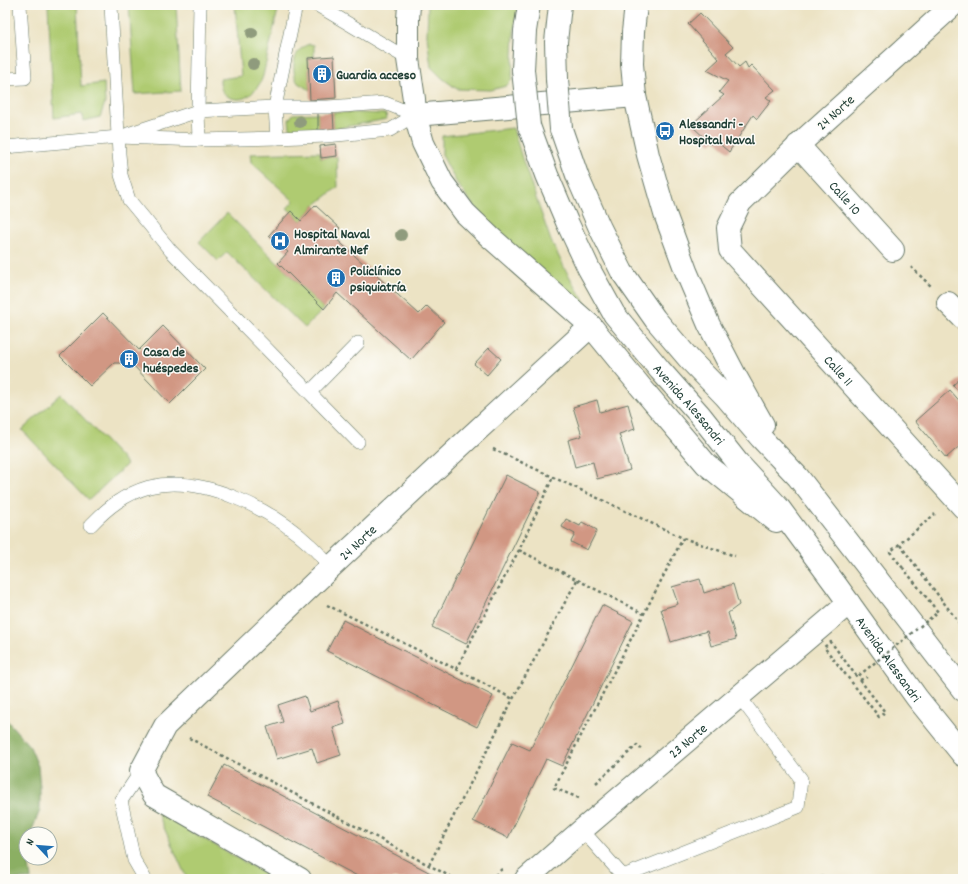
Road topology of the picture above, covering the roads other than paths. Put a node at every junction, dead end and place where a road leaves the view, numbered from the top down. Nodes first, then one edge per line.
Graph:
1 (20, 5) edge
2 (111, 5) edge
3 (200, 5) edge
4 (296, 5) edge
5 (317, 5) edge
6 (409, 5) edge
7 (529, 5) edge
8 (560, 5) edge
9 (636, 5) edge
10 (953, 5) edge
11 (408, 59) junction
12 (5, 79) edge
13 (635, 96) junction
14 (275, 106) junction
15 (198, 111) junction
16 (415, 115) junction
17 (119, 137) junction
18 (277, 138) junction
19 (198, 140) junction
20 (798, 145) junction
21 (5, 147) edge
22 (728, 228) joint
23 (893, 250) road end
24 (948, 303) road end
25 (963, 318) edge
26 (591, 326) junction
27 (358, 343) dead end
28 (310, 392) junction
29 (358, 442) dead end
30 (798, 477) junction
31 (960, 498) edge
32 (91, 525) dead end
33 (806, 545) junction
34 (331, 567) junction
35 (849, 603) junction
36 (963, 690) edge
37 (739, 696) junction
38 (963, 755) edge
39 (141, 771) junction
40 (582, 830) junction
41 (146, 879) edge
42 (300, 879) edge
43 (526, 879) edge

1 - 12 lane
2 - 17 lane
3 - 15 lane
4 - 14 lane
5 - 11 lane
6 - 11 main road
7 - 33 main road, Avenida Alessandri, bridge
8 - 30 main road, Avenida Alessandri, bridge
9 - 13 main road
10 - 20 main road, 24 Norte
11 - 16 main road
13 - 16 main road
13 - 30 main road
14 - 15 lane
14 - 16 lane
14 - 18 lane
15 - 17 lane
15 - 19 lane
16 - 18 lane
16 - 26 main road
17 - 19 lane
17 - 21 lane
17 - 28 lane
18 - 19 lane
20 - 22 main road, 24 Norte
20 - 23 main road, Calle 10
22 - 31 main road, Calle 11
24 - 25 main road
26 - 33 main road
26 - 34 main road, 24 Norte
27 - 28 lane
28 - 29 lane
30 - 36 main road, Avenida Alessandri
32 - 34 lane
33 - 35 main road, Avenida Alessandri
34 - 39 main road, 24 Norte
35 - 37 main road, 23 Norte
35 - 38 main road, Avenida Alessandri
37 - 40 main road, 23 Norte
37 - 40 lane
39 - 41 lane
39 - 42 main road
40 - 43 main road, 23 Norte

